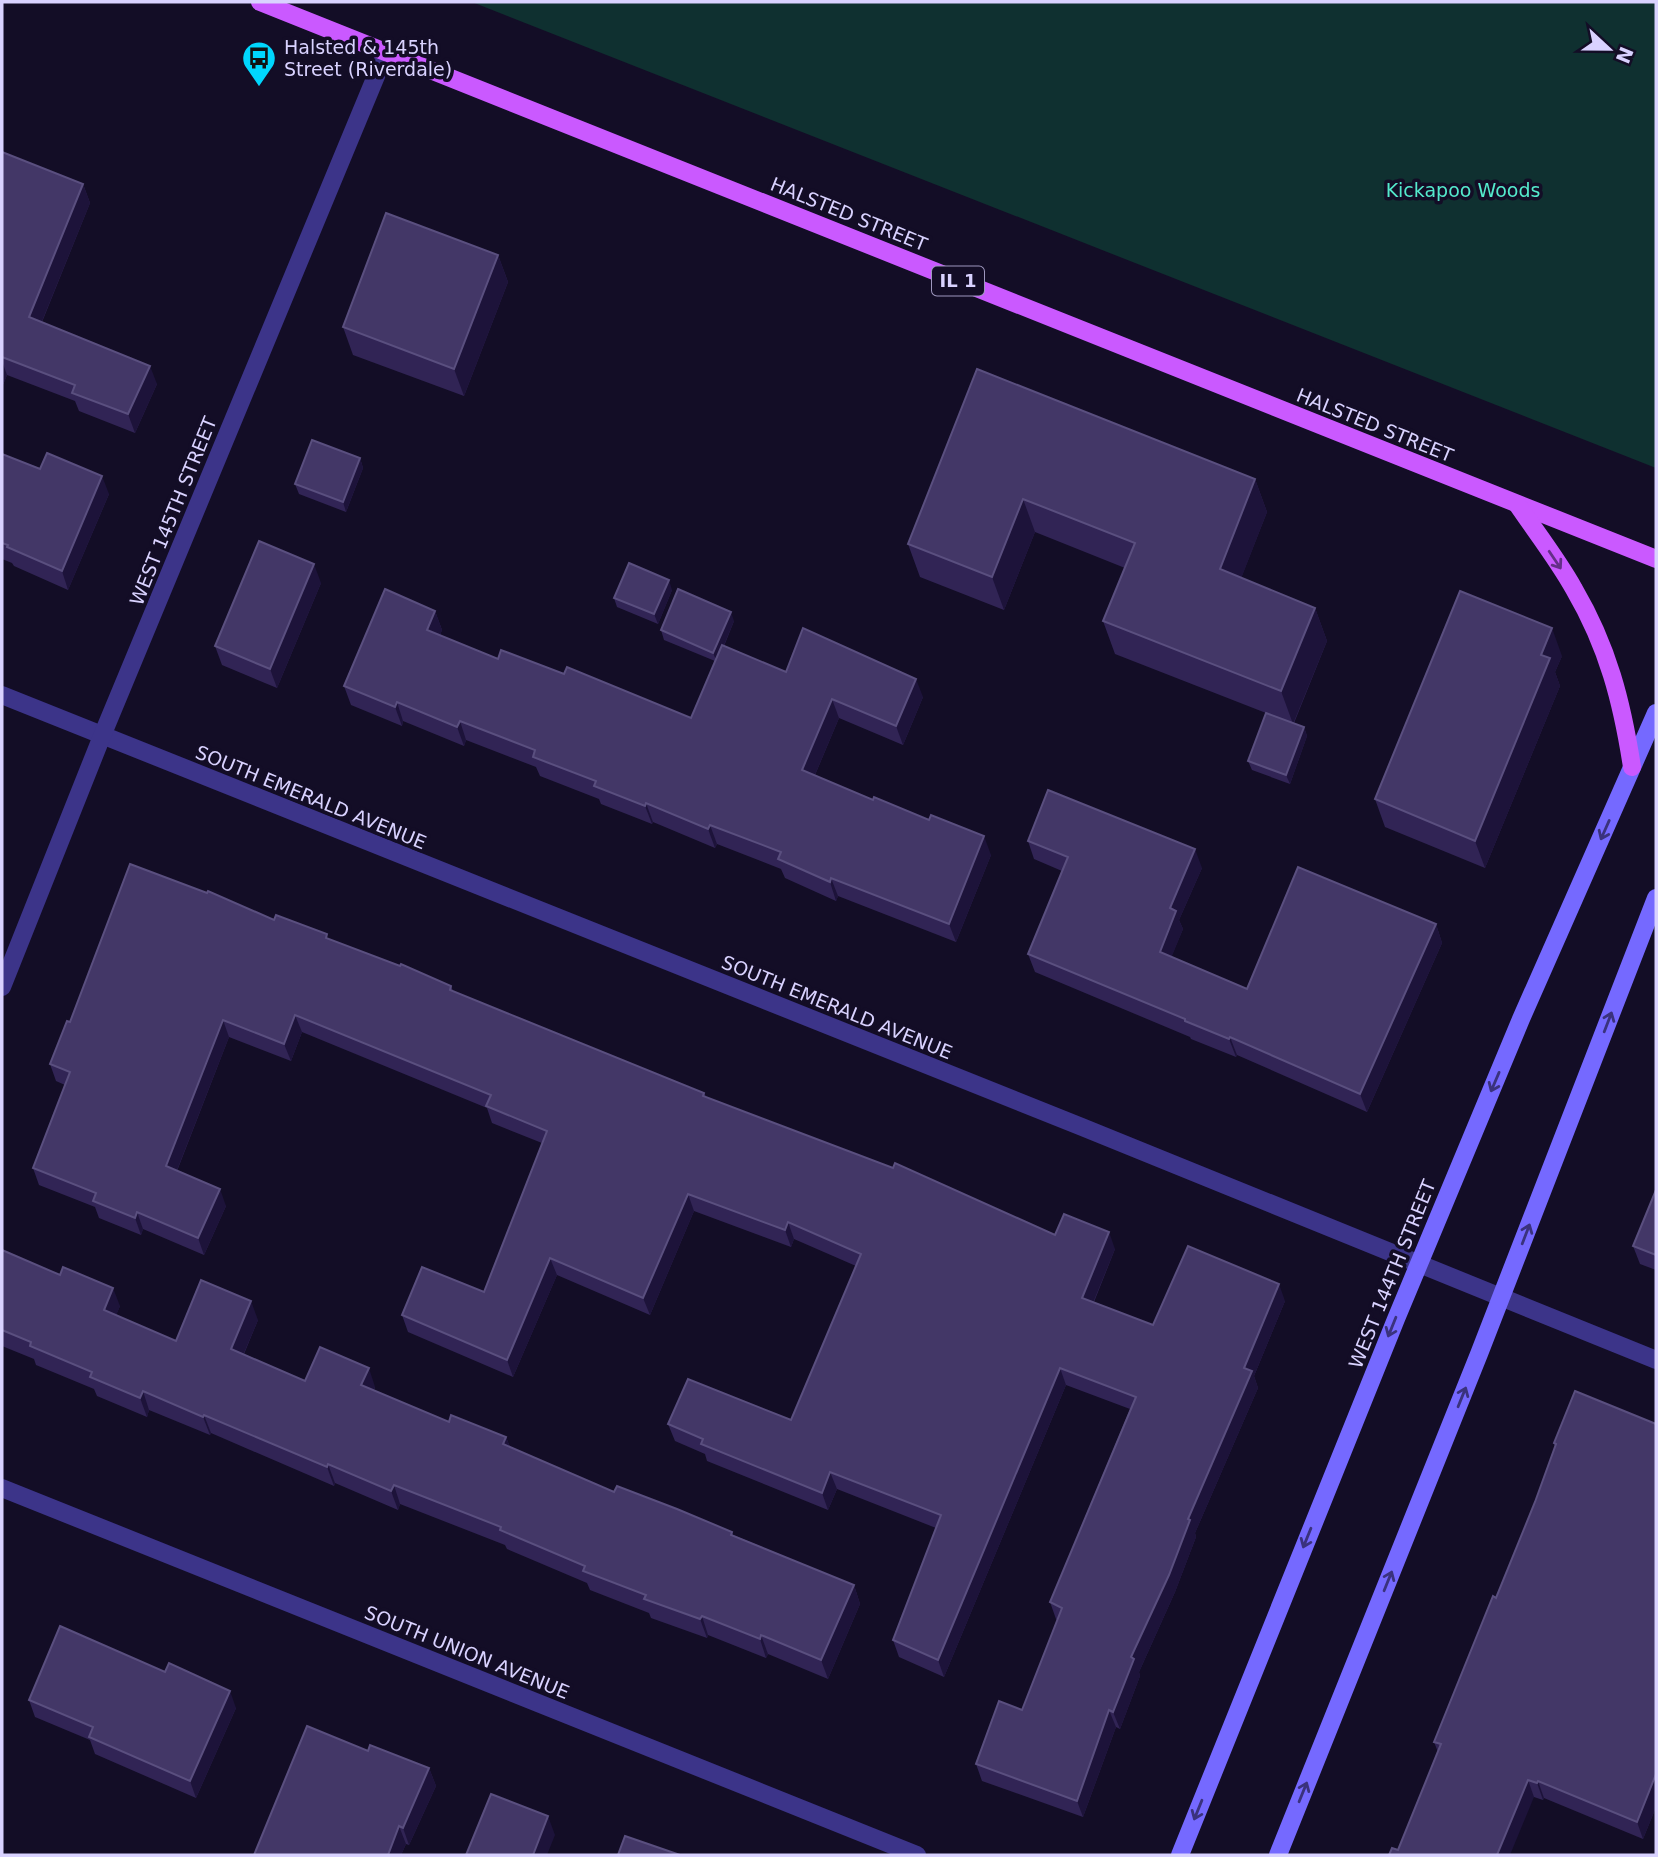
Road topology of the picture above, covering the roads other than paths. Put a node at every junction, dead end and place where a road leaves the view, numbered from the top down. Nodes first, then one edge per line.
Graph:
1 (260, 2) edge
2 (386, 52) junction
3 (1517, 504) junction
4 (1656, 559) edge
5 (2, 695) edge
6 (1656, 713) edge
7 (102, 736) junction
8 (1632, 767) junction
9 (1656, 898) edge
10 (2, 987) edge
11 (1419, 1264) junction
12 (1501, 1298) junction
13 (1656, 1360) edge
14 (2, 1488) edge
15 (917, 1855) edge
16 (1180, 1855) edge
17 (1278, 1855) edge

1 - 2 main road, HALSTED STREET / IL 1
2 - 3 main road, HALSTED STREET / IL 1
2 - 7 street, WEST 145TH STREET
3 - 4 main road, HALSTED STREET / IL 1
3 -> 8 main road
5 - 7 street, SOUTH EMERALD AVENUE
6 - 8 street, WEST 144TH STREET
7 - 10 street, WEST 145TH STREET
7 - 11 street, SOUTH EMERALD AVENUE
8 -> 11 street, WEST 144TH STREET
12 -> 9 street
11 - 12 street, SOUTH EMERALD AVENUE
11 -> 16 street, WEST 144TH STREET
12 - 13 street, SOUTH EMERALD AVENUE
17 -> 12 street
14 - 15 street, SOUTH UNION AVENUE

